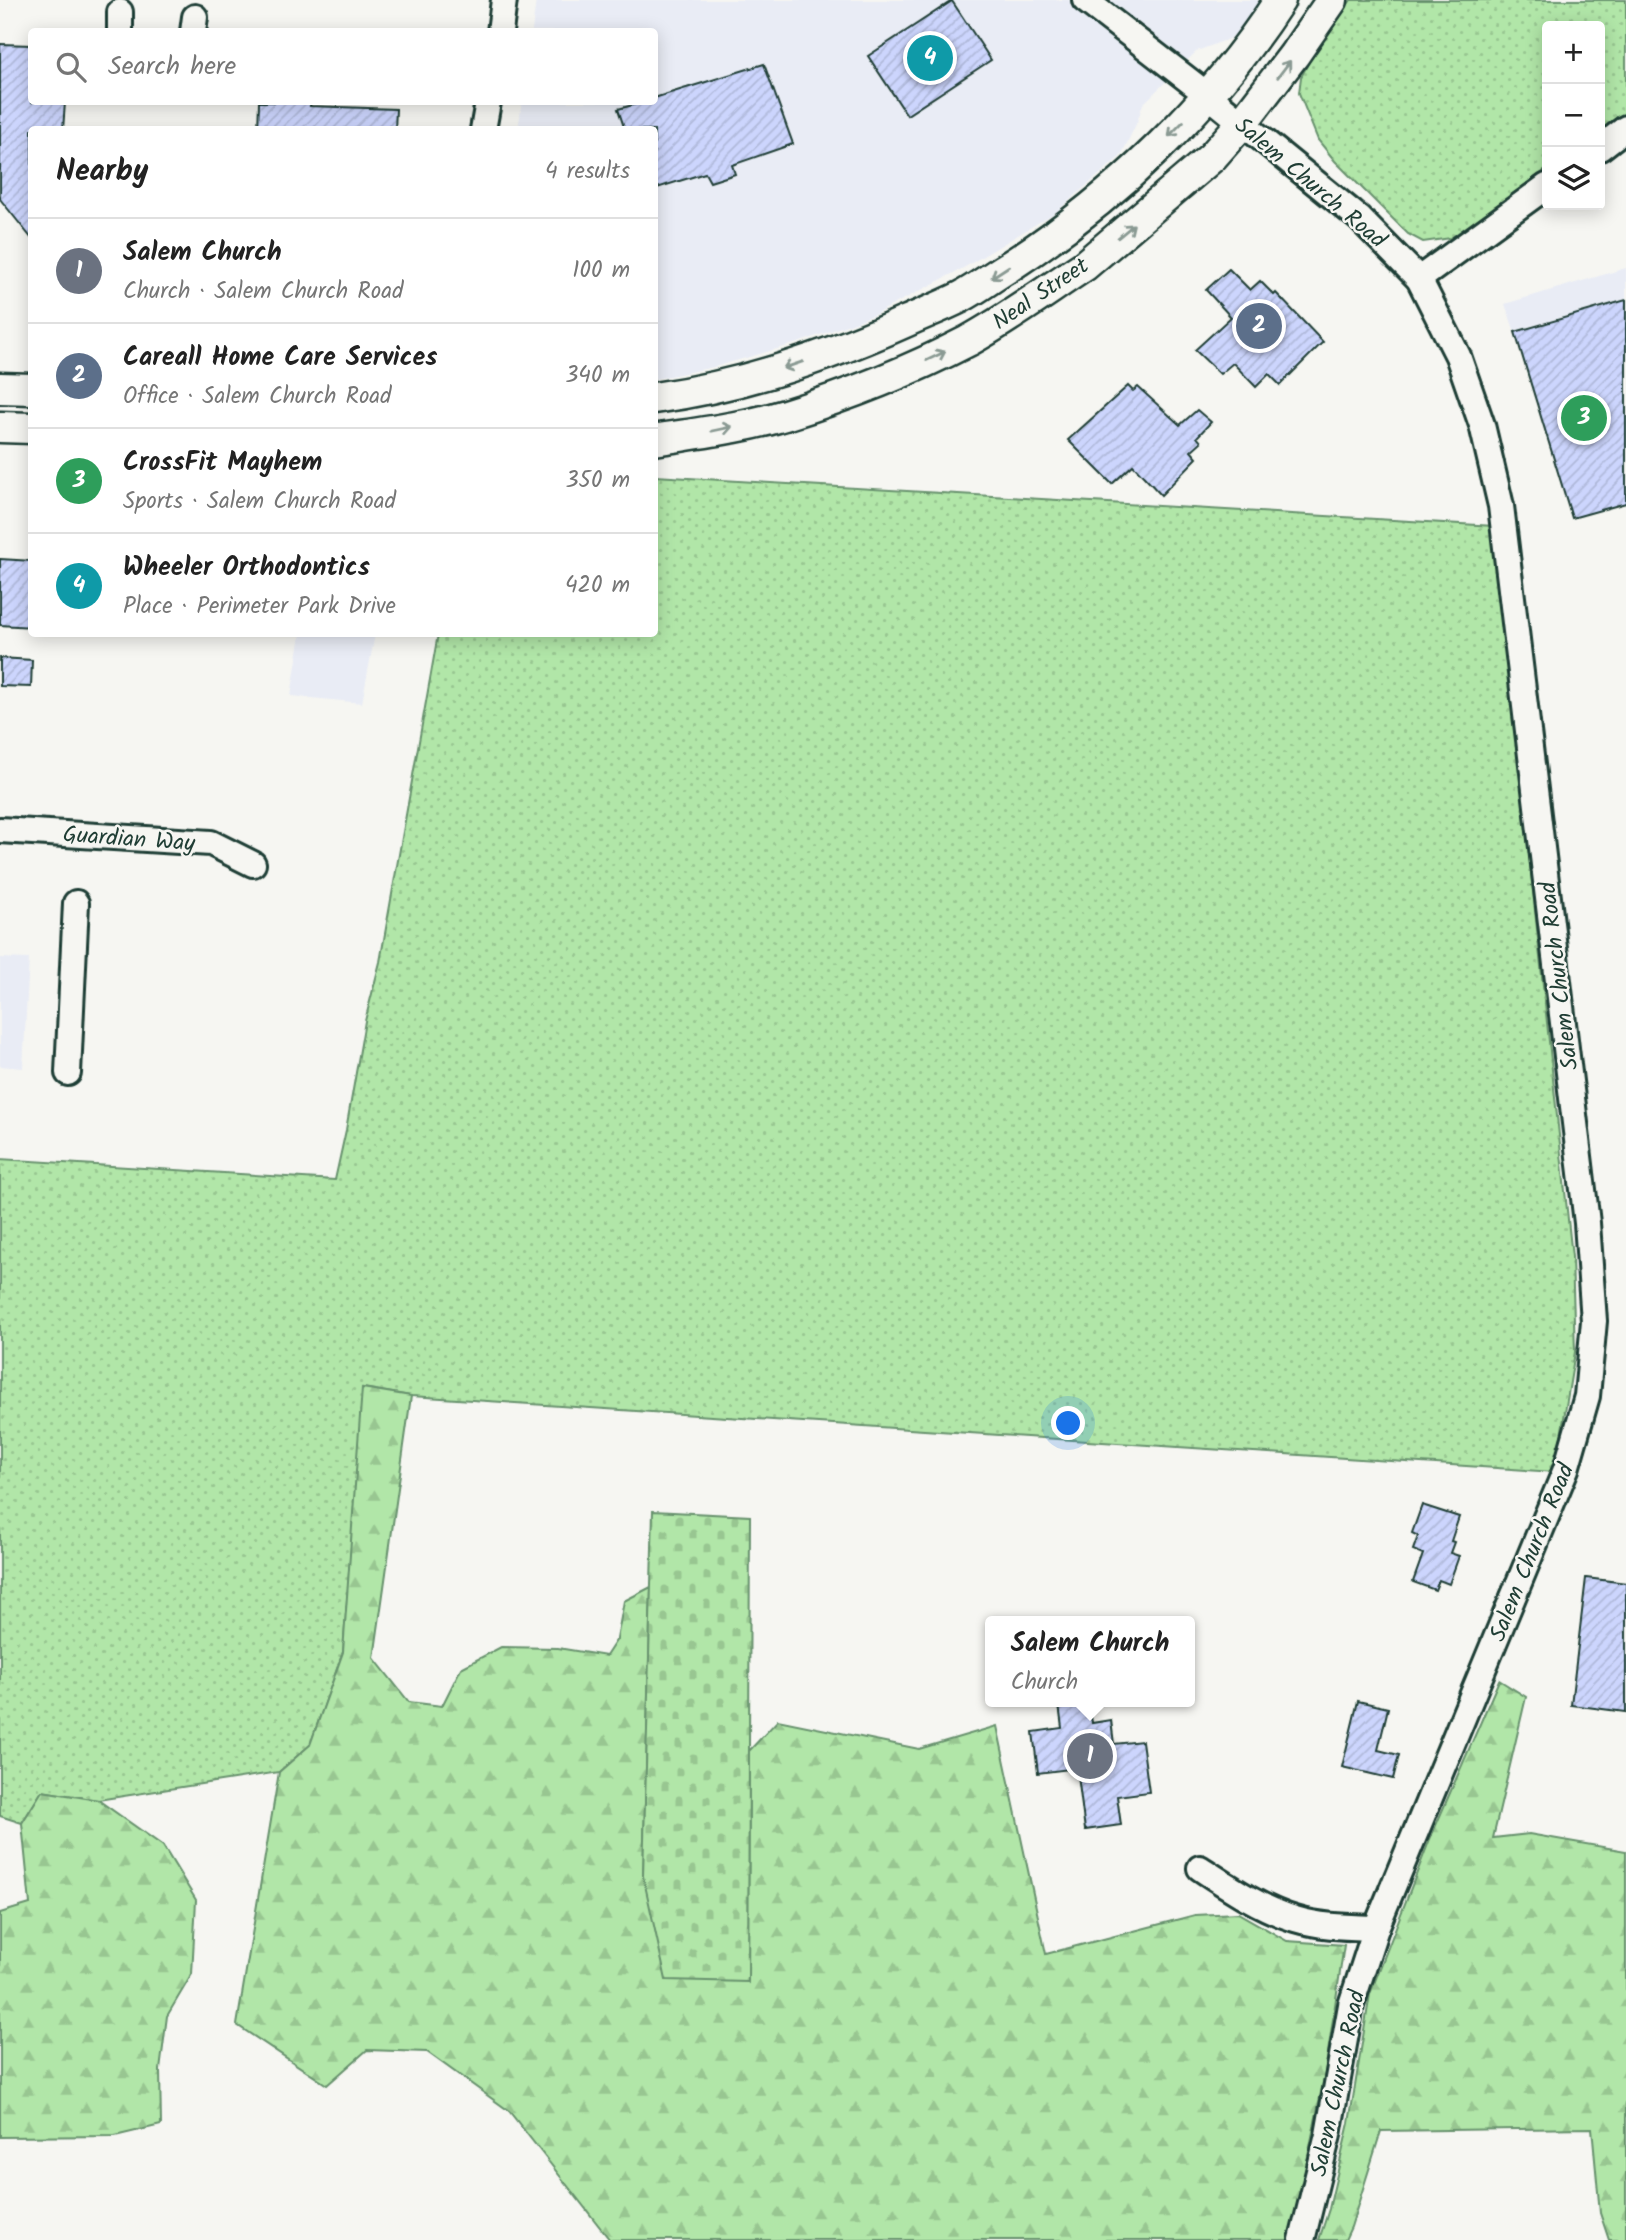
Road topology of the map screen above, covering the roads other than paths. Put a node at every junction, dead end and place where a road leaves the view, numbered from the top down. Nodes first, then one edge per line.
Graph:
1 (504, 0) edge
2 (1085, 0) edge
3 (1280, 0) edge
4 (1332, 0) edge
5 (500, 28) edge
6 (1209, 96) junction
7 (488, 105) edge
8 (1242, 123) junction
9 (485, 126) edge
10 (1626, 128) edge
11 (1601, 147) edge
12 (1542, 190) edge
13 (1419, 279) junction
14 (854, 344) junction
15 (868, 386) junction
16 (0, 388) edge
17 (28, 389) edge
18 (658, 397) edge
19 (0, 427) edge
20 (28, 428) edge
21 (658, 439) edge
22 (0, 830) edge
23 (253, 864) dead end
24 (76, 903) dead end
25 (68, 1073) dead end
26 (1200, 1868) dead end
27 (1376, 1928) junction
28 (1302, 2240) edge

1 - 5 street
2 - 6 street, Salem Church Road
3 - 6 main road, Neal Street
8 -> 4 main road, Neal Street
6 - 8 street, Salem Church Road
6 -> 14 main road, Neal Street
7 - 9 street
8 - 13 street, Salem Church Road
15 -> 8 main road, Neal Street
10 - 11 street
12 - 13 street
13 - 27 street, Salem Church Road
14 - 15 main road
14 -> 18 main road, Neal Street
21 -> 15 main road, Neal Street
16 - 17 main road
19 - 20 main road
22 - 23 street, Guardian Way
24 - 25 street
26 - 27 street
27 - 28 street, Salem Church Road

